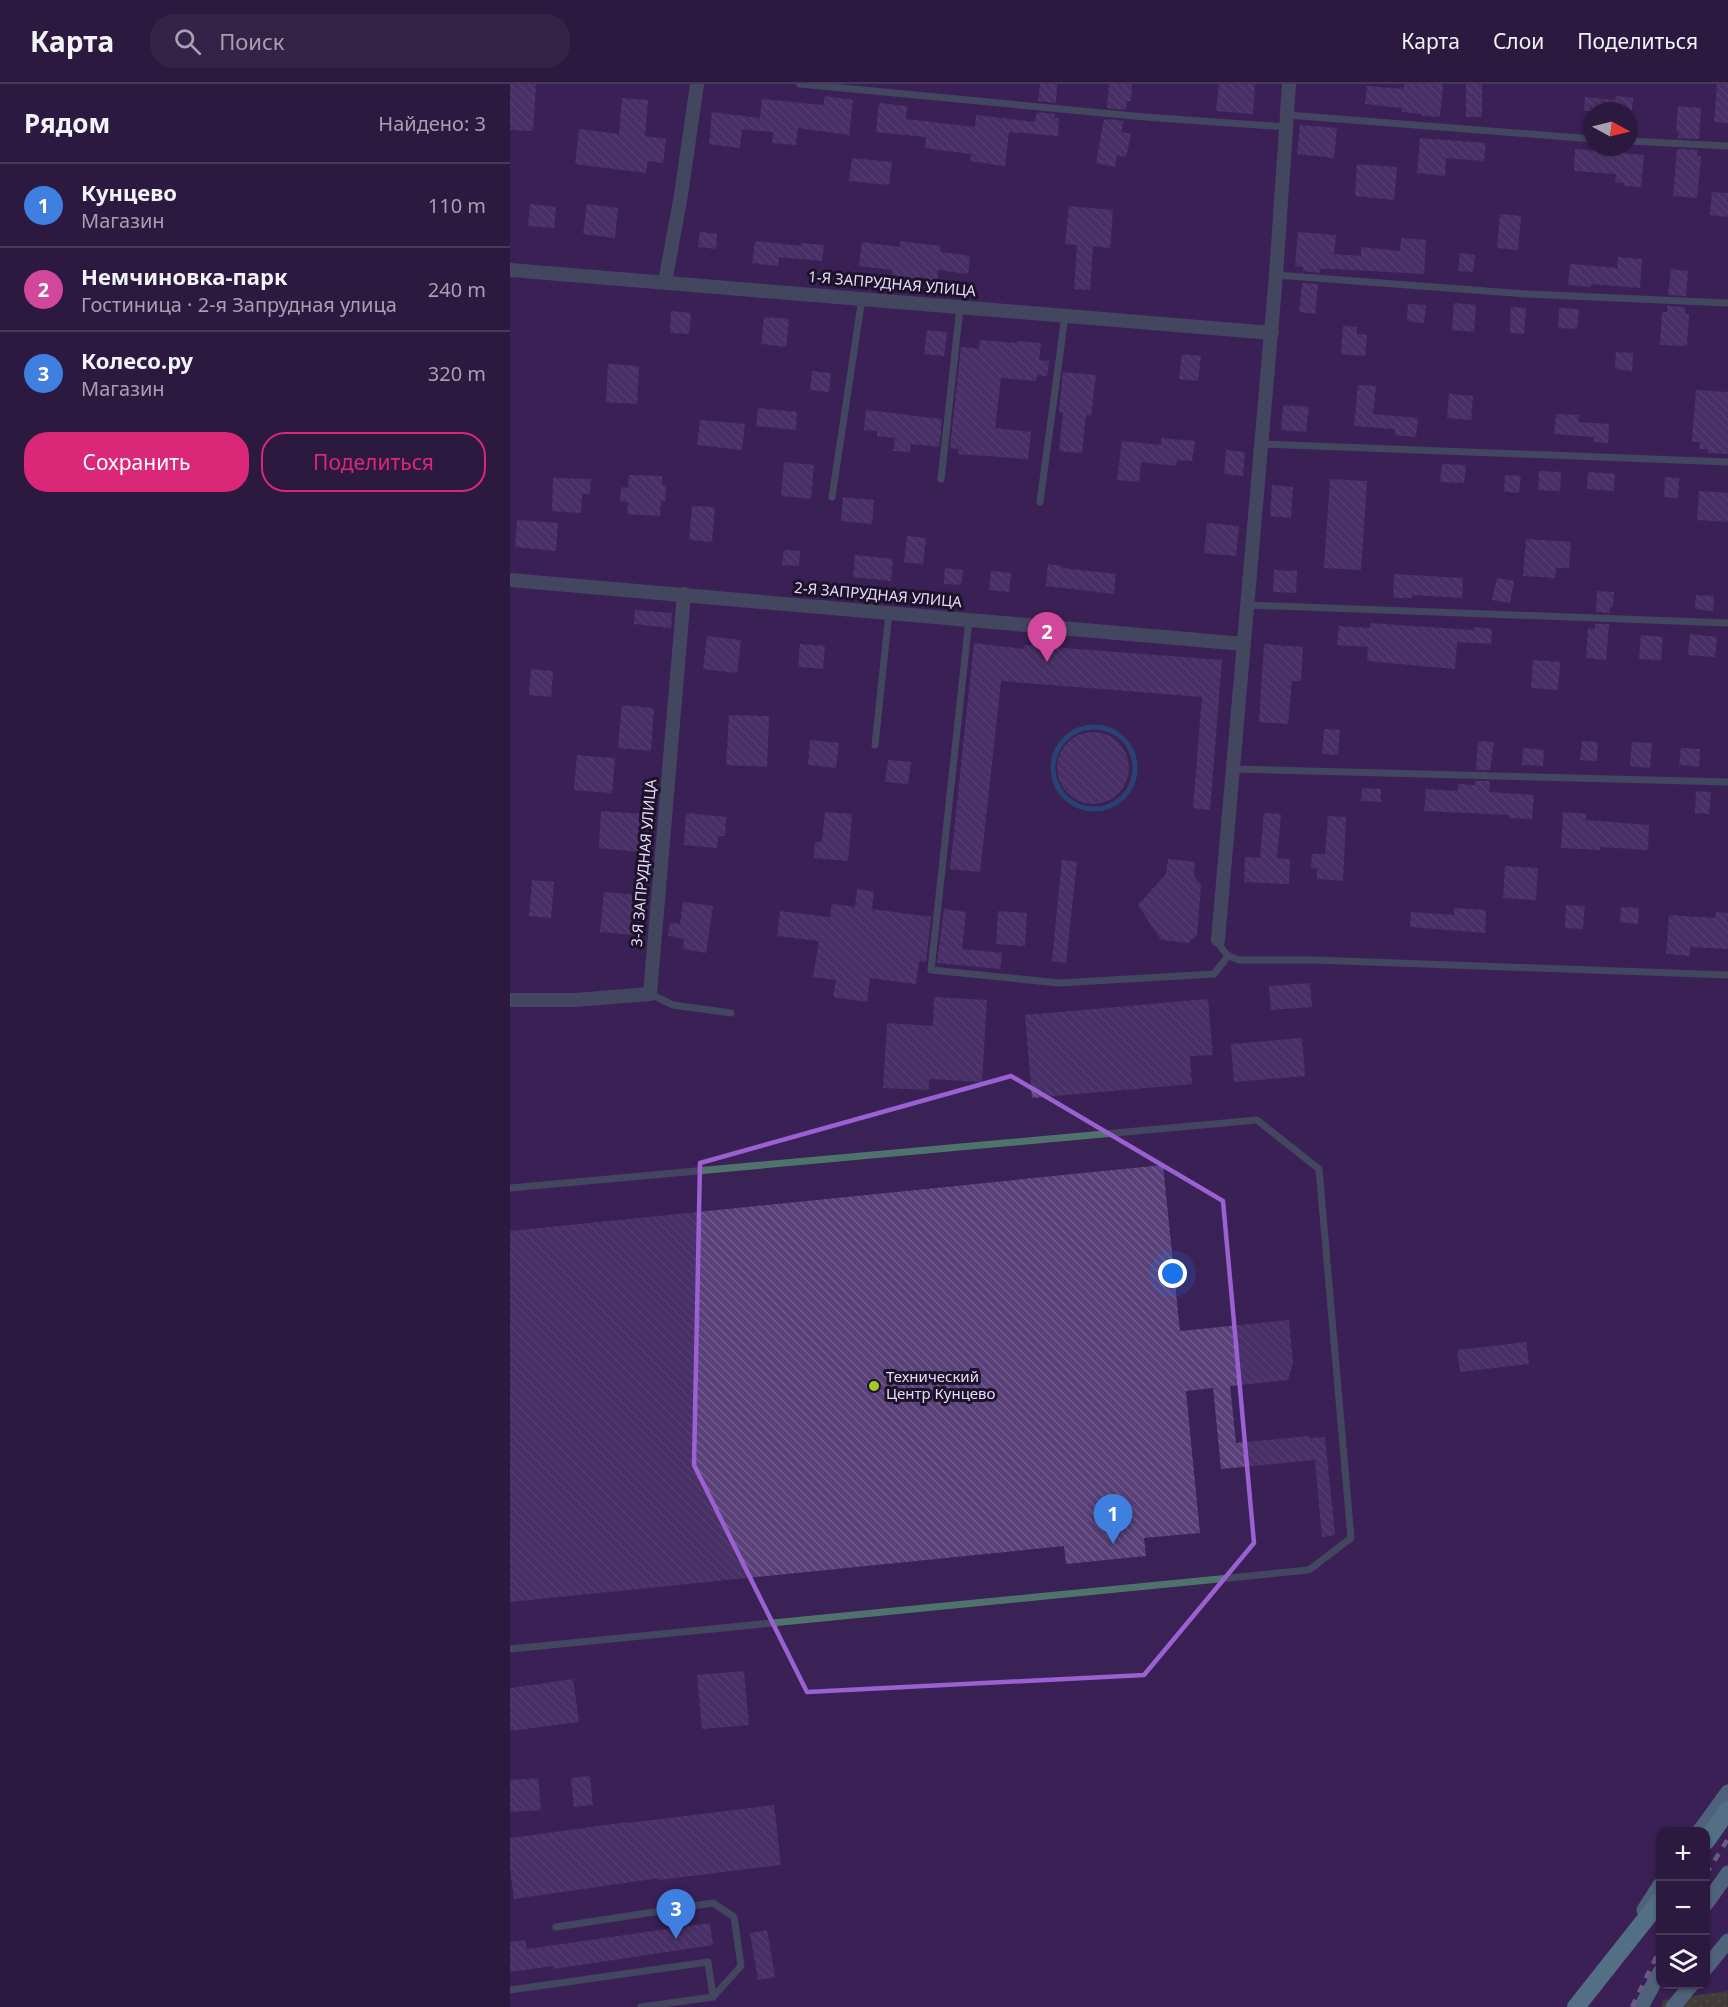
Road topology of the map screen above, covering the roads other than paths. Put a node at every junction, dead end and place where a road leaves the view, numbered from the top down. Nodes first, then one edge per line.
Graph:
1 (697, 84) edge
2 (800, 84) edge
3 (1289, 84) edge
4 (1287, 121) junction
5 (1584, 138) edge
6 (1638, 141) edge
7 (1728, 146) edge
8 (510, 270) edge
9 (1276, 275) junction
10 (665, 282) junction
11 (862, 298) junction
12 (1728, 303) edge
13 (960, 307) junction
14 (1065, 316) junction
15 (1272, 333) junction
16 (1262, 444) junction
17 (1728, 462) edge
18 (941, 479) dead end
19 (832, 497) dead end
20 (1040, 502) dead end
21 (510, 580) edge
22 (684, 594) junction
23 (1247, 605) junction
24 (889, 613) junction
25 (969, 620) junction
26 (1728, 623) edge
27 (1244, 644) junction
28 (876, 746) dead end
29 (1233, 769) junction
30 (1728, 782) edge
31 (1218, 940) joint
32 (1228, 956) junction
33 (1728, 975) edge
34 (650, 994) junction
35 (510, 1000) edge
36 (731, 1013) dead end
37 (510, 1188) edge
38 (510, 1649) edge
39 (1728, 1792) edge
40 (1728, 1810) edge
41 (1703, 1827) edge
42 (1710, 1835) edge
43 (1728, 1873) edge
44 (1656, 1891) edge
45 (1710, 1898) edge
46 (1656, 1906) edge
47 (556, 1927) dead end
48 (1728, 1941) edge
49 (1710, 1963) edge
50 (1656, 1979) edge
51 (1688, 1989) edge
52 (510, 1990) edge
53 (713, 1998) junction
54 (641, 2007) edge
55 (1576, 2007) edge
56 (1582, 2007) edge
57 (1641, 2007) edge
58 (1673, 2007) edge

1 - 10 street
2 - 4 lane
3 - 4 street
4 - 5 lane
4 - 9 street
6 - 7 lane
8 - 10 street, 1-Я ЗАПРУДНАЯ УЛИЦА
9 - 12 lane
9 - 15 street
10 - 11 street, 1-Я ЗАПРУДНАЯ УЛИЦА
11 - 13 street, 1-Я ЗАПРУДНАЯ УЛИЦА
11 - 19 lane
13 - 14 street, 1-Я ЗАПРУДНАЯ УЛИЦА
13 - 18 lane
14 - 15 street, 1-Я ЗАПРУДНАЯ УЛИЦА
14 - 20 lane
15 - 16 street
16 - 17 lane
16 - 23 street
21 - 22 street, 2-Я ЗАПРУДНАЯ УЛИЦА
22 - 24 street, 2-Я ЗАПРУДНАЯ УЛИЦА
22 - 34 street, 3-Я ЗАПРУДНАЯ УЛИЦА
23 - 26 lane
23 - 27 street
24 - 25 street, 2-Я ЗАПРУДНАЯ УЛИЦА
24 - 28 lane
25 - 27 street, 2-Я ЗАПРУДНАЯ УЛИЦА
25 - 32 lane
27 - 29 street
29 - 30 lane
29 - 31 street
31 - 32 lane
32 - 33 lane
34 - 35 street
34 - 36 lane
37 - 38 lane
39 - 41 main road
40 - 42 highway
43 - 45 main road
44 - 56 main road
46 - 55 highway
47 - 53 lane
48 - 49 main road
50 - 57 main road
51 - 58 main road
52 - 53 lane
53 - 54 lane

